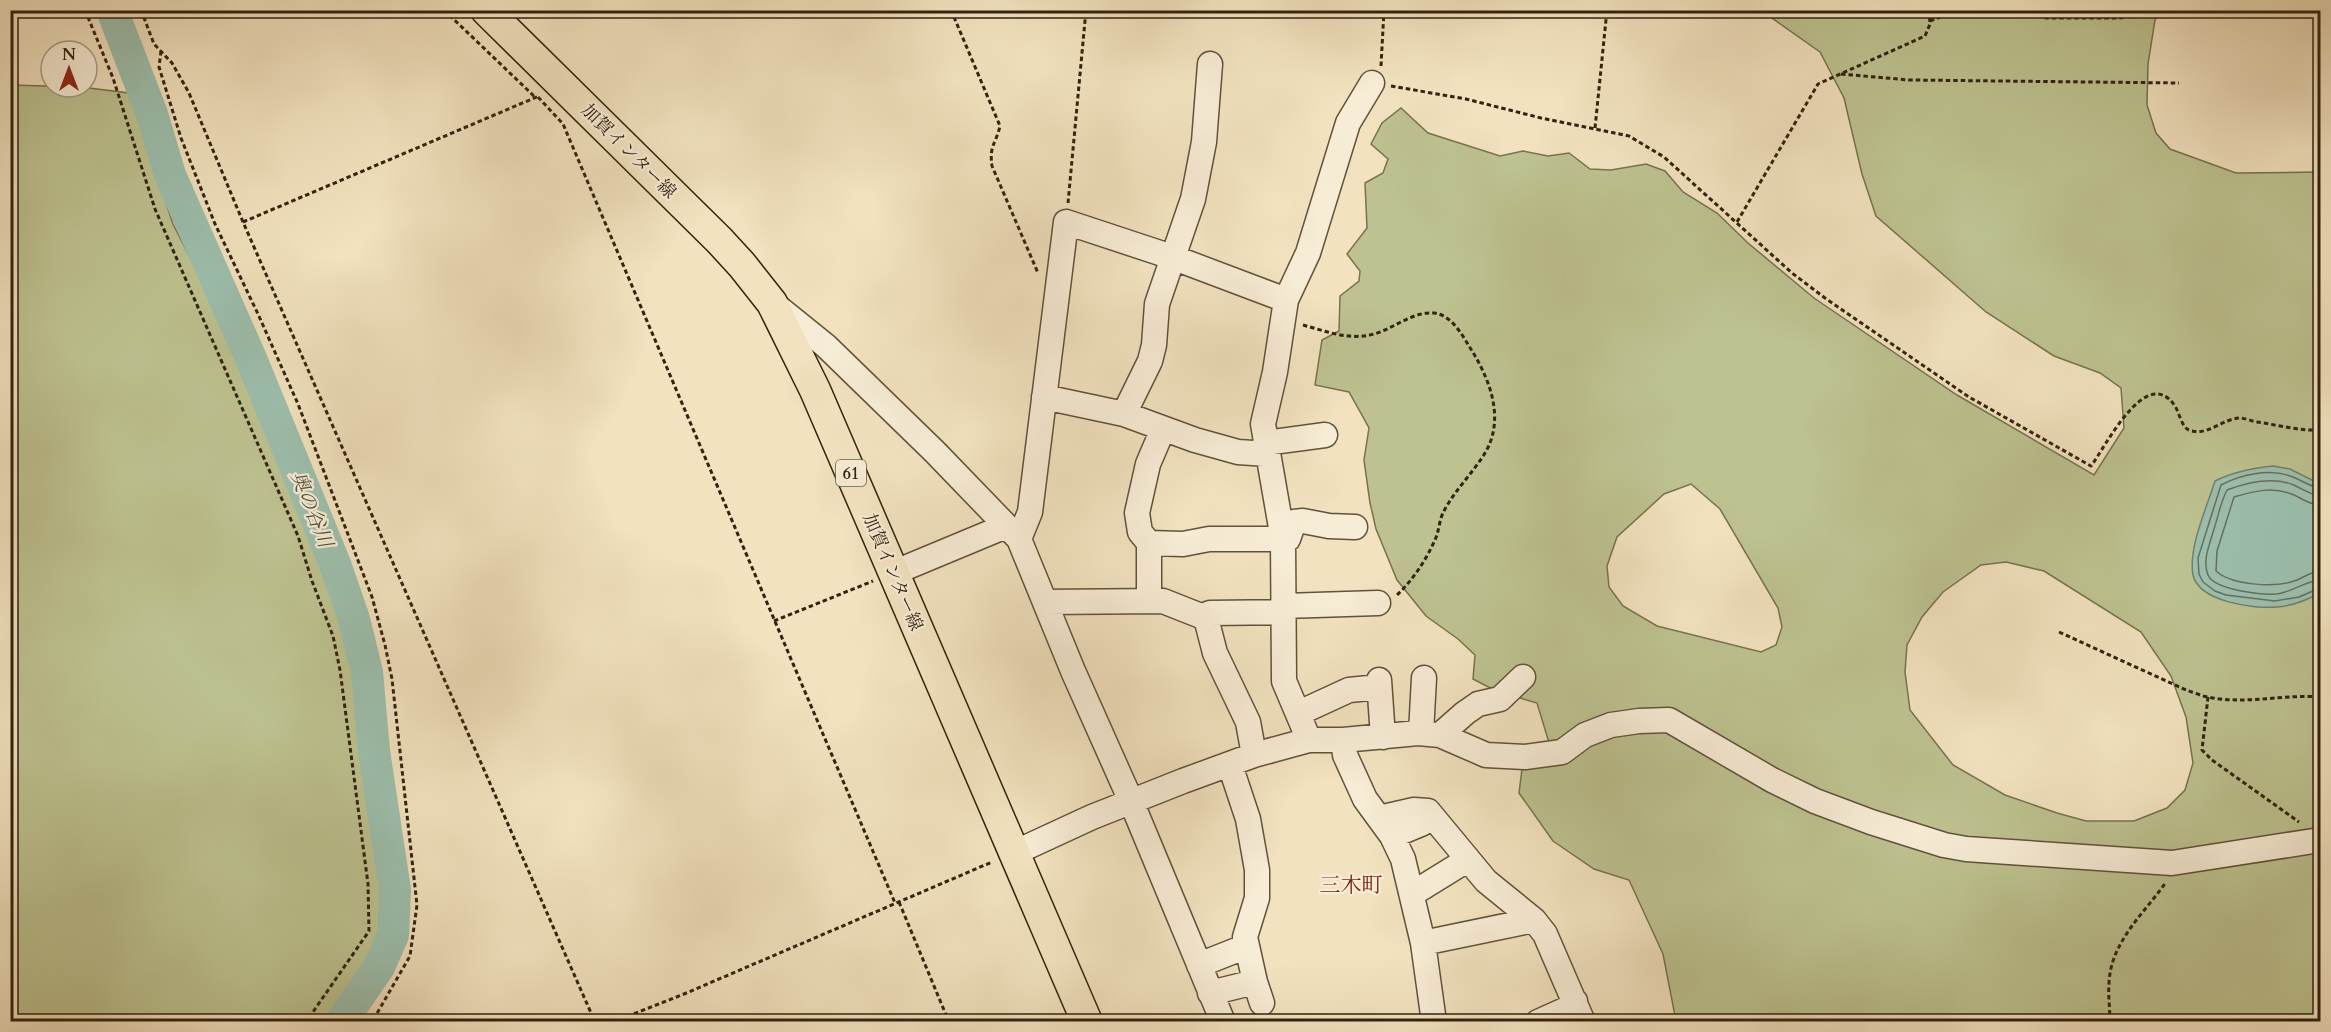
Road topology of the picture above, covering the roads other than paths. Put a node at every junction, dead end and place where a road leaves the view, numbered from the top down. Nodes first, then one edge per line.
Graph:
1 (486, 10) edge
2 (1210, 64) dead end
3 (1372, 83) road end
4 (1172, 257) junction
5 (772, 303) junction
6 (1285, 310) junction
7 (1044, 397) junction
8 (1125, 414) junction
9 (1162, 429) junction
10 (1325, 435) dead end
11 (1267, 448) junction
12 (1355, 527) dead end
13 (1013, 532) junction
14 (1283, 540) junction
15 (1149, 543) junction
16 (893, 573) junction
17 (1149, 600) junction
18 (1045, 602) junction
19 (1378, 603) road end
20 (1284, 609) junction
21 (1203, 616) junction
22 (1523, 677) dead end
23 (1424, 678) dead end
24 (1299, 713) junction
25 (1431, 734) junction
26 (1383, 737) junction
27 (1309, 740) junction
28 (1343, 740) junction
29 (1254, 755) junction
30 (1230, 765) junction
31 (1131, 801) junction
32 (1386, 827) junction
33 (2319, 840) edge
34 (1014, 854) junction
35 (1467, 860) junction
36 (1412, 894) junction
37 (1534, 920) junction
38 (1423, 943) junction
39 (1247, 946) junction
40 (1199, 965) junction
41 (1210, 993) junction
42 (1579, 1011) edge
43 (1087, 1022) edge
44 (1223, 1022) edge
45 (1434, 1022) edge
46 (1538, 1022) edge

1 - 5 main road, 加賀インター線 / 61
2 - 4 street
3 - 6 street
4 - 6 street
4 - 7 street
4 - 8 street
5 - 13 street
5 - 16 main road, 加賀インター線 / 61
6 - 11 street
7 - 8 street
7 - 13 street
8 - 9 street
9 - 11 street
9 - 15 street
10 - 11 street
11 - 14 street
12 - 14 street
13 - 16 street
13 - 18 street
14 - 15 street
14 - 20 street
15 - 17 street
16 - 34 main road, 加賀インター線 / 61
17 - 18 street
17 - 21 street
18 - 31 street
19 - 20 street
20 - 21 street
20 - 24 street
21 - 29 street
22 - 25 street
23 - 25 street
24 - 26 street
24 - 27 street
25 - 26 street
25 - 33 street
26 - 28 street
27 - 28 street
27 - 29 street
28 - 32 street
29 - 30 street
30 - 31 street
30 - 39 street
31 - 34 street
31 - 40 street
32 - 35 street
32 - 36 street
34 - 43 main road, 加賀インター線 / 61
35 - 36 street
35 - 37 street
36 - 38 street
37 - 38 street
37 - 42 street
38 - 45 street
39 - 40 street
39 - 41 street
40 - 41 street
41 - 44 street
42 - 46 street

